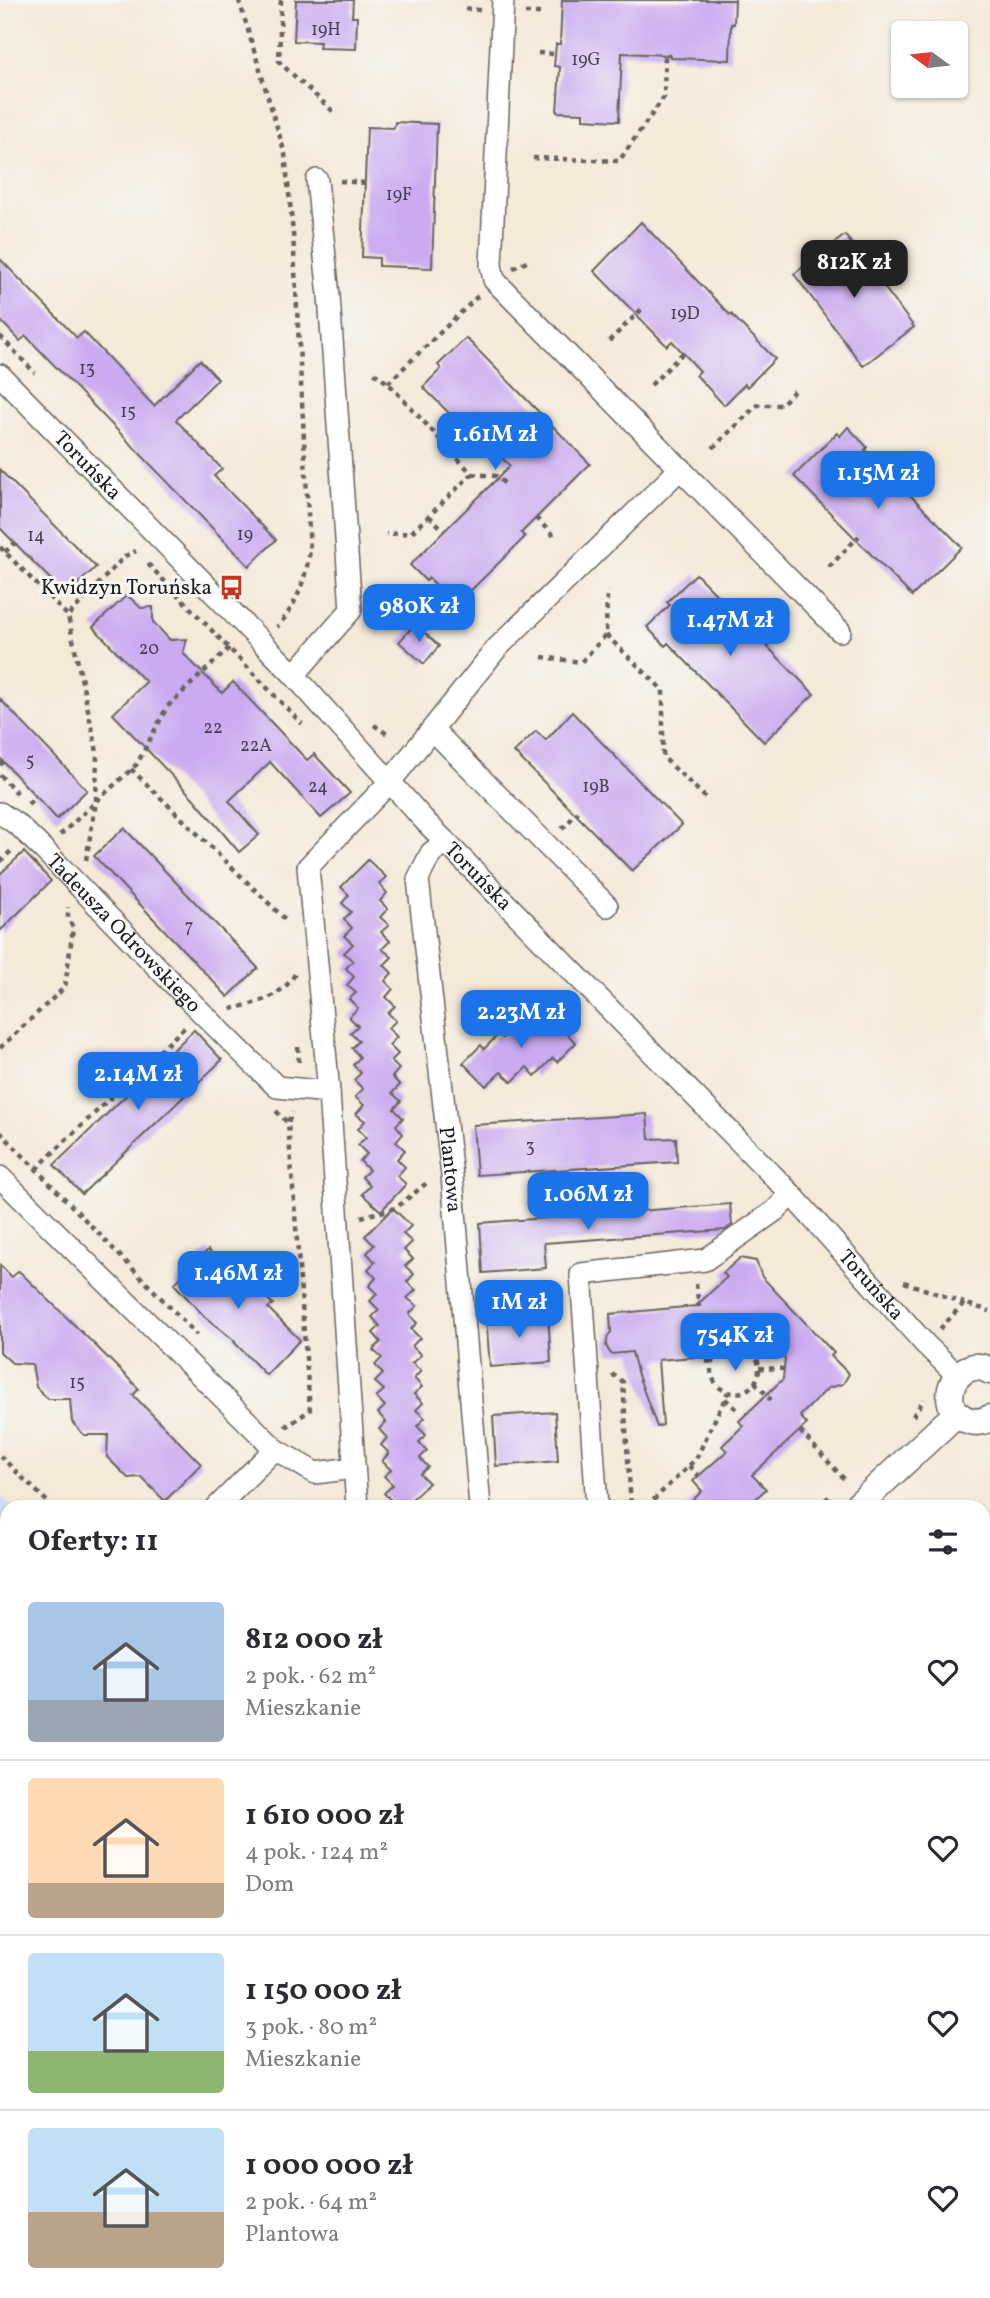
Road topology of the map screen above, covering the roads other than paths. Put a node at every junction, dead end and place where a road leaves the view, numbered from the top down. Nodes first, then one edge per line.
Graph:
1 (503, 0) edge
2 (317, 180) dead end
3 (0, 375) edge
4 (681, 468) junction
5 (840, 631) dead end
6 (294, 675) junction
7 (433, 730) junction
8 (389, 783) junction
9 (0, 813) edge
10 (446, 842) junction
11 (607, 906) dead end
12 (329, 1092) junction
13 (0, 1177) edge
14 (791, 1194) junction
15 (990, 1371) edge
16 (957, 1375) junction
17 (956, 1414) junction
18 (990, 1418) edge
19 (275, 1449) junction
20 (354, 1468) junction
21 (223, 1500) edge
22 (356, 1500) edge
23 (479, 1500) edge
24 (597, 1500) edge
25 (864, 1500) edge

1 - 4 street
2 - 6 street
3 - 6 street, Toruńska
4 - 5 street
4 - 7 street
6 - 8 street, Toruńska
7 - 8 street
7 - 11 street
8 - 10 street, Toruńska
8 - 12 street
9 - 12 street, Tadeusza Odrowskiego
10 - 14 street, Toruńska
10 - 23 street, Plantowa
12 - 20 street
13 - 19 street
14 - 16 street, Toruńska
14 - 24 street
15 - 16 street
16 - 17 street
17 - 18 street
17 - 25 street
19 - 20 street
19 - 21 street
20 - 22 street

